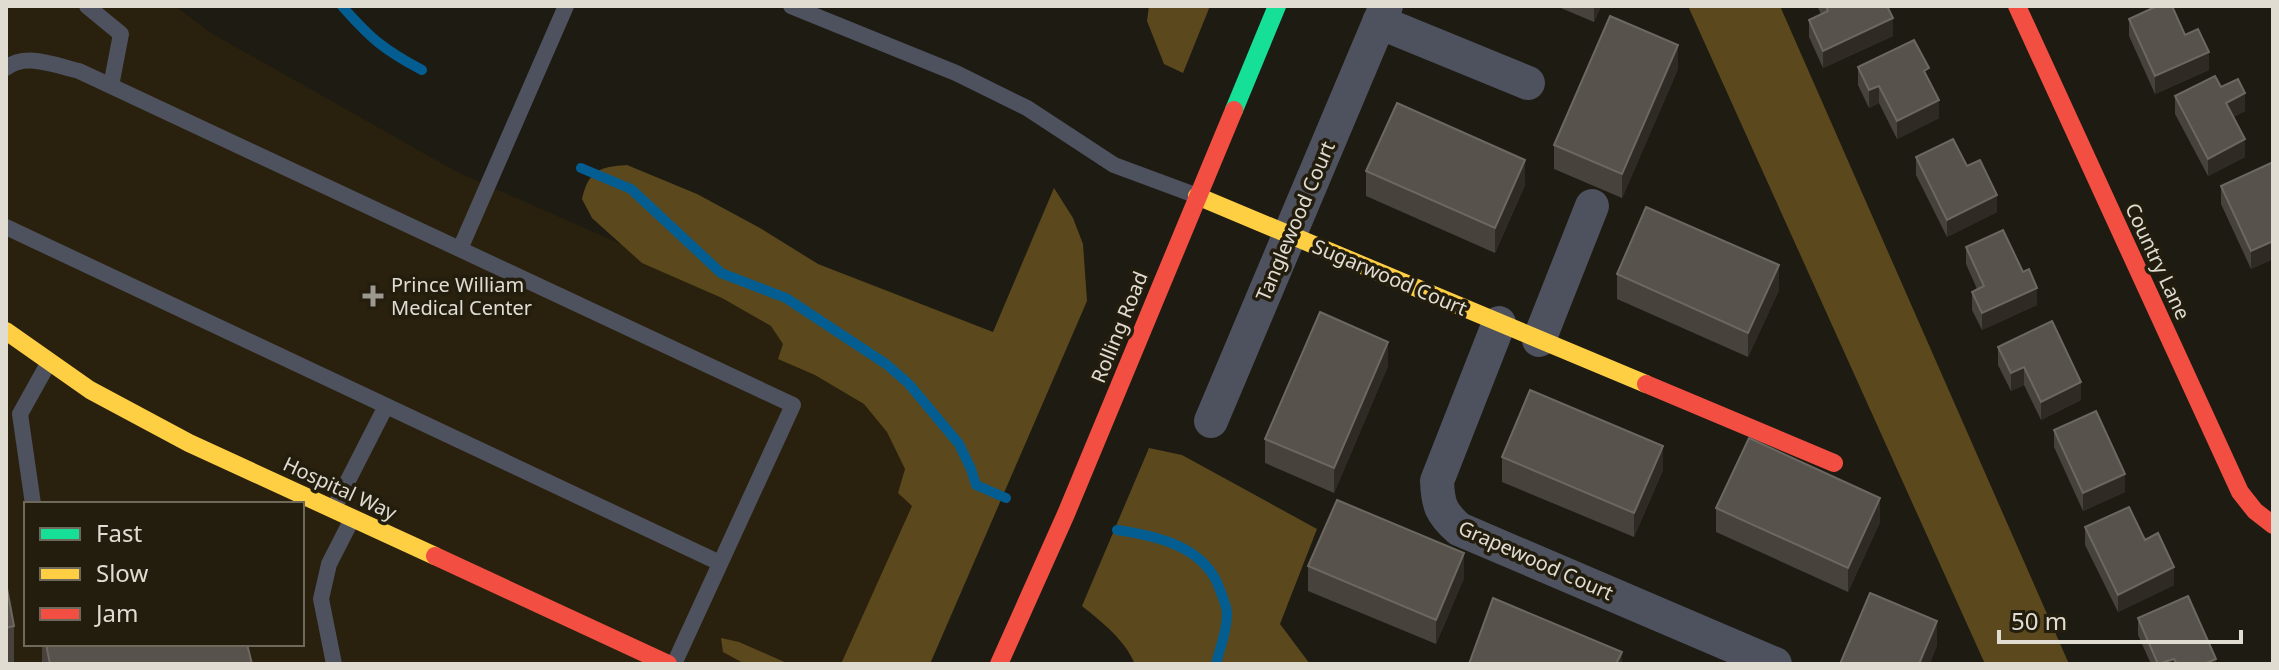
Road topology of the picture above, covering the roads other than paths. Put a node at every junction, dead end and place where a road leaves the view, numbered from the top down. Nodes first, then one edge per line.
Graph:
1 (87, 6) edge
2 (566, 6) edge
3 (791, 6) edge
4 (1277, 6) edge
5 (2017, 6) edge
6 (1383, 14) edge
7 (6, 68) edge
8 (1528, 83) dead end
9 (111, 86) junction
10 (1197, 196) junction
11 (1592, 206) dead end
12 (6, 227) edge
13 (1289, 235) junction
14 (460, 249) junction
15 (1499, 323) junction
16 (6, 331) edge
17 (1539, 340) junction
18 (49, 362) junction
19 (386, 406) junction
20 (1211, 421) dead end
21 (1834, 463) dead end
22 (33, 502) edge
23 (333, 510) junction
24 (352, 518) junction
25 (2273, 525) edge
26 (720, 563) junction
27 (334, 664) edge
28 (671, 664) edge
29 (999, 664) edge
30 (1775, 664) edge

1 - 9 lane
2 - 14 lane
3 - 10 lane
4 - 10 street, Rolling Road
5 - 25 street, Country Lane
6 - 8 street, Tanglewood Court
6 - 13 street, Tanglewood Court
7 - 9 lane
9 - 14 lane
10 - 13 street, Sugarwood Court
10 - 29 street, Rolling Road
11 - 17 street
12 - 19 lane
13 - 15 street, Sugarwood Court
13 - 20 street, Tanglewood Court
14 - 26 lane
15 - 17 street, Sugarwood Court
15 - 30 street, Grapewood Court
16 - 18 street, Hospital Way
17 - 21 street, Sugarwood Court
18 - 22 lane
18 - 23 street, Hospital Way
19 - 23 lane
19 - 26 lane
23 - 24 street, Hospital Way
24 - 27 lane
24 - 28 street, Hospital Way
26 - 28 lane

